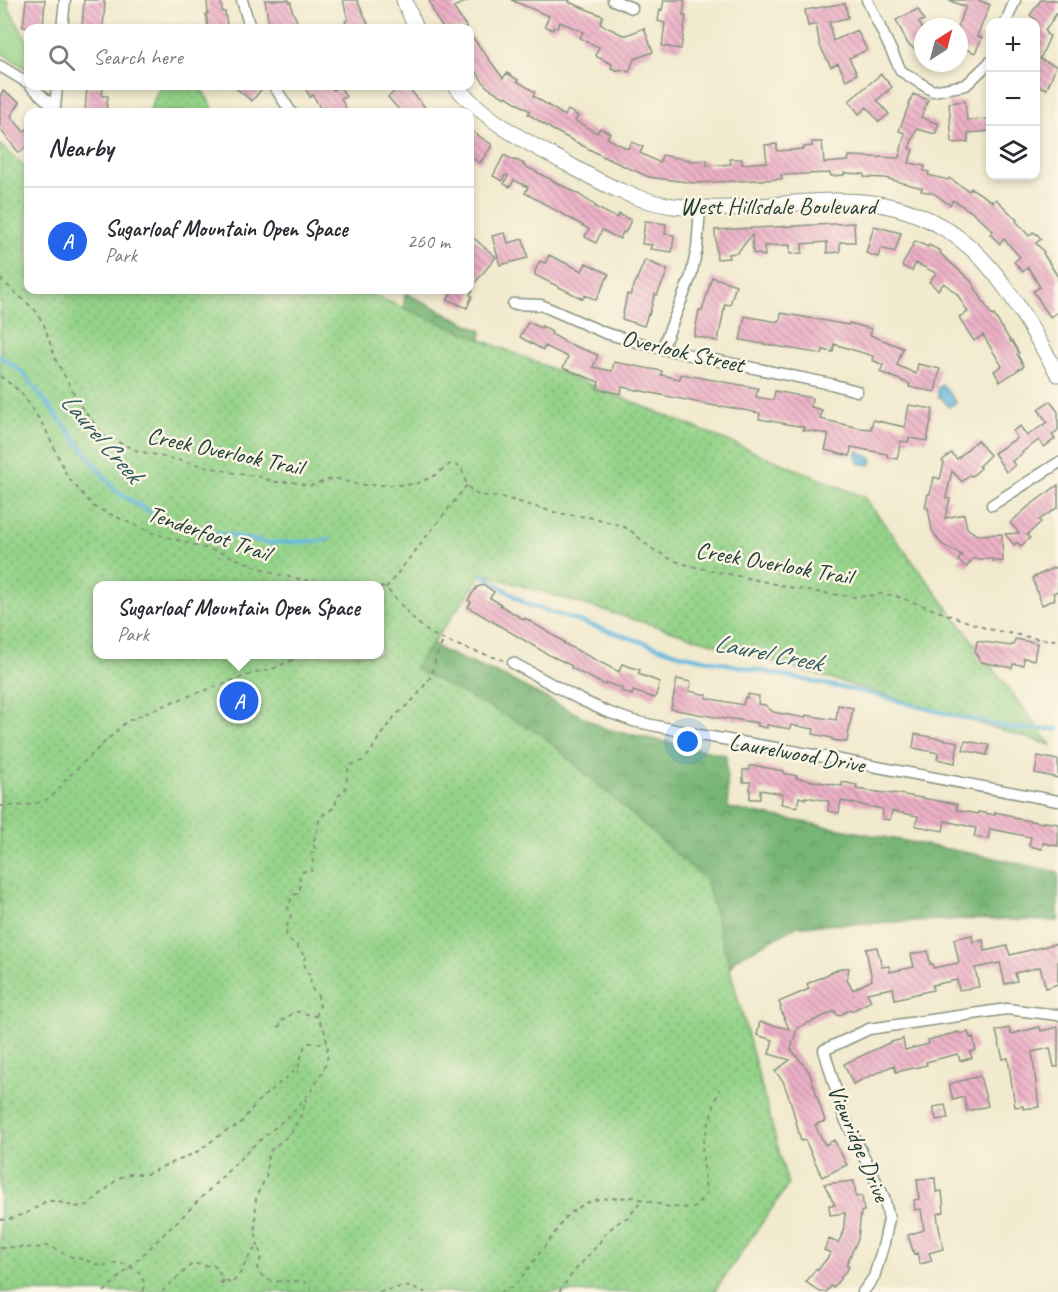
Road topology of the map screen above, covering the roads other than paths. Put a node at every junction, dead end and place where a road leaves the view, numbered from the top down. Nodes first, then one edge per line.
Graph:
1 (64, 0) edge
2 (242, 0) edge
3 (404, 0) edge
4 (614, 0) edge
5 (867, 0) edge
6 (1015, 0) edge
7 (632, 8) dead end
8 (1008, 18) edge
9 (62, 24) edge
10 (249, 24) edge
11 (414, 24) edge
12 (0, 66) edge
13 (986, 66) edge
14 (24, 80) edge
15 (37, 90) edge
16 (57, 90) edge
17 (277, 90) edge
18 (459, 90) edge
19 (55, 108) edge
20 (55, 108) edge
21 (288, 108) edge
22 (700, 208) junction
23 (513, 304) dead end
24 (662, 349) junction
25 (1058, 374) edge
26 (857, 391) dead end
27 (1058, 463) edge
28 (992, 505) dead end
29 (513, 663) road end
30 (1058, 801) edge
31 (1058, 1015) edge
32 (863, 1292) edge

1 - 9 street
2 - 10 street
3 - 11 main road
4 - 7 street
5 - 13 street
6 - 8 street
12 - 14 street
15 - 19 street
16 - 20 street
17 - 21 street
18 - 22 main road, West Hillsdale Boulevard
22 - 24 street
22 - 25 main road, West Hillsdale Boulevard
23 - 24 street, Overlook Street
24 - 26 street, Overlook Street
27 - 28 street
29 - 30 street, Laurelwood Drive
31 - 32 street, Viewridge Drive

